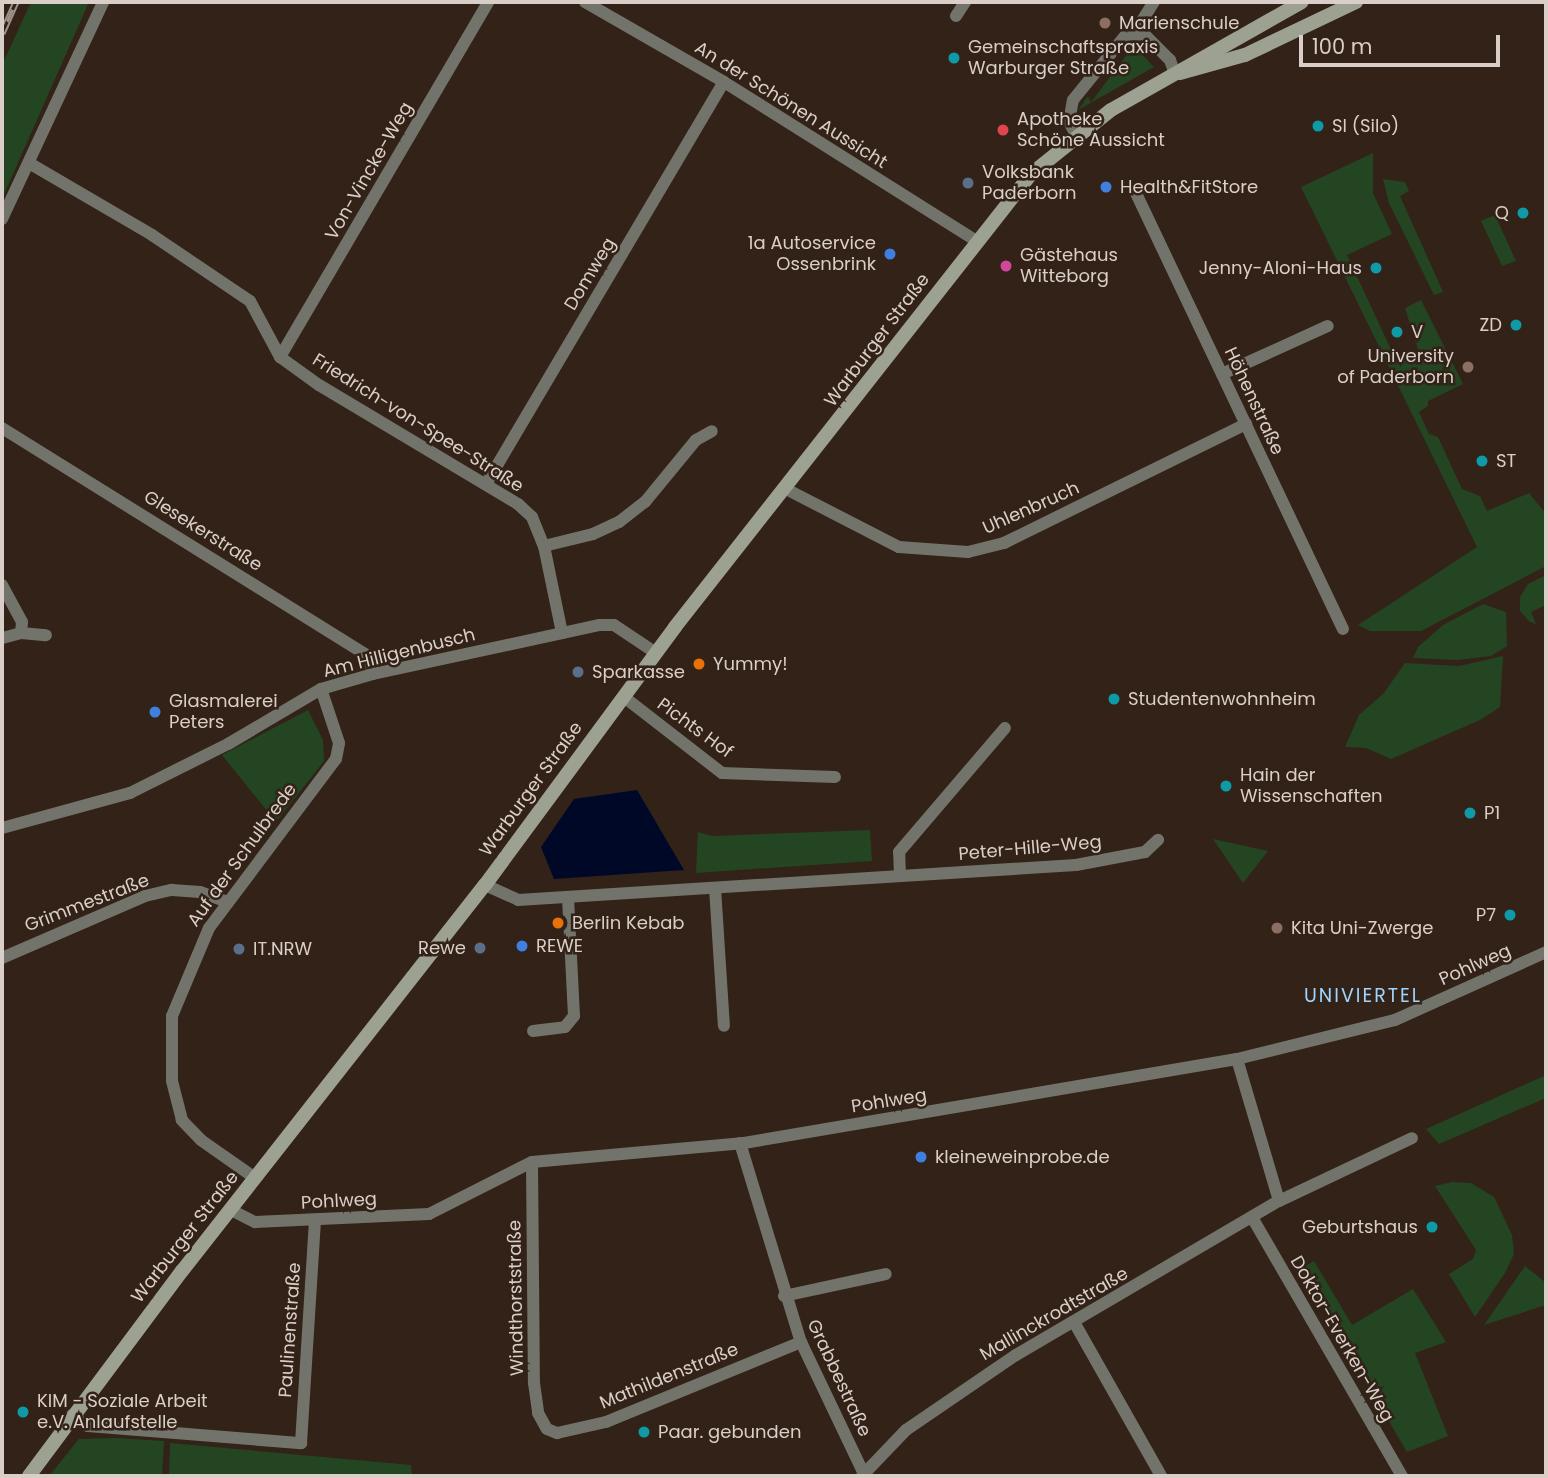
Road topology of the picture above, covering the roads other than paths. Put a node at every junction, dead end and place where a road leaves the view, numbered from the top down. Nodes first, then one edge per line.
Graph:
1 (103, 2) edge
2 (488, 2) edge
3 (585, 2) edge
4 (965, 2) edge
5 (1154, 2) edge
6 (1302, 2) edge
7 (1356, 2) edge
8 (956, 16) dead end
9 (1135, 32) junction
10 (1175, 74) junction
11 (724, 82) junction
12 (1076, 135) junction
13 (29, 163) junction
14 (1134, 188) dead end
15 (2, 219) edge
16 (976, 241) junction
17 (1328, 326) dead end
18 (280, 357) junction
19 (1222, 374) junction
20 (1246, 424) junction
21 (2, 428) edge
22 (712, 431) dead end
23 (486, 484) junction
24 (786, 489) junction
25 (544, 546) junction
26 (2, 585) edge
27 (1343, 629) dead end
28 (562, 632) junction
29 (21, 634) junction
30 (46, 635) dead end
31 (2, 638) edge
32 (656, 653) junction
33 (373, 674) junction
34 (321, 690) junction
35 (624, 697) junction
36 (1005, 729) dead end
37 (835, 777) dead end
38 (2, 828) edge
39 (1158, 840) dead end
40 (900, 876) junction
41 (485, 885) junction
42 (715, 888) junction
43 (568, 897) junction
44 (228, 902) junction
45 (1546, 952) edge
46 (2, 958) edge
47 (723, 1026) dead end
48 (533, 1031) dead end
49 (1237, 1059) junction
50 (1412, 1138) dead end
51 (740, 1143) junction
52 (532, 1162) junction
53 (256, 1178) junction
54 (1279, 1201) junction
55 (231, 1210) junction
56 (1253, 1219) junction
57 (315, 1220) junction
58 (886, 1274) dead end
59 (785, 1296) junction
60 (1074, 1322) junction
61 (801, 1342) junction
62 (72, 1415) junction
63 (547, 1429) joint
64 (863, 1475) edge
65 (29, 1476) edge
66 (1161, 1476) edge
67 (1402, 1476) edge

1 - 13 street
2 - 18 street, Von-Vincke-Weg
3 - 11 street, An der Schönen Aussicht
4 - 8 street
5 - 9 street
6 - 10 main road, Warburger Straße
7 - 10 main road, Warburger Straße
9 - 10 street
9 - 12 street
10 - 12 main road, Warburger Straße
11 - 16 street, An der Schönen Aussicht
11 - 23 street, Domweg
12 - 16 main road, Warburger Straße
13 - 15 street
13 - 18 street, Friedrich-von-Spee-Straße
14 - 19 street, Höhenstraße
16 - 24 main road, Warburger Straße
17 - 19 street
18 - 23 street, Friedrich-von-Spee-Straße
19 - 20 street, Höhenstraße
20 - 24 street, Uhlenbruch
20 - 27 street, Höhenstraße
21 - 33 street, Glesekerstraße
22 - 25 street
23 - 25 street, Friedrich-von-Spee-Straße
24 - 32 main road, Warburger Straße
25 - 28 street, Friedrich-von-Spee-Straße
26 - 29 street
28 - 32 street, Am Hilligenbusch
28 - 33 street, Am Hilligenbusch
29 - 30 street
29 - 31 street
32 - 35 main road, Warburger Straße
33 - 34 street, Am Hilligenbusch
34 - 38 street, Am Hilligenbusch
34 - 44 street, Auf der Schulbrede
35 - 37 street, Pichts Hof
35 - 41 main road, Warburger Straße
36 - 40 street
39 - 40 street, Peter-Hille-Weg
40 - 42 street, Peter-Hille-Weg
41 - 43 street, Peter-Hille-Weg
41 - 53 main road, Warburger Straße
42 - 43 street, Peter-Hille-Weg
42 - 47 street
43 - 48 street
44 - 46 street, Grimmestraße
44 - 53 street, Auf der Schulbrede
45 - 49 street, Pohlweg
49 - 51 street, Pohlweg
49 - 54 street
50 - 54 street, Mallinckrodtstraße
51 - 52 street, Pohlweg
51 - 59 street, Grabbestraße
52 - 57 street, Pohlweg
52 - 63 street, Windthorststraße
53 - 55 main road, Warburger Straße
54 - 56 street, Mallinckrodtstraße
55 - 57 street, Pohlweg
55 - 62 main road, Warburger Straße
56 - 60 street, Mallinckrodtstraße
56 - 67 street, Doktor-Everken-Weg
57 - 62 street, Paulinenstraße
58 - 59 street
59 - 61 street, Grabbestraße
60 - 64 street, Mallinckrodtstraße
60 - 66 street
61 - 63 street, Mathildenstraße
61 - 64 street, Grabbestraße
62 - 65 main road, Warburger Straße

